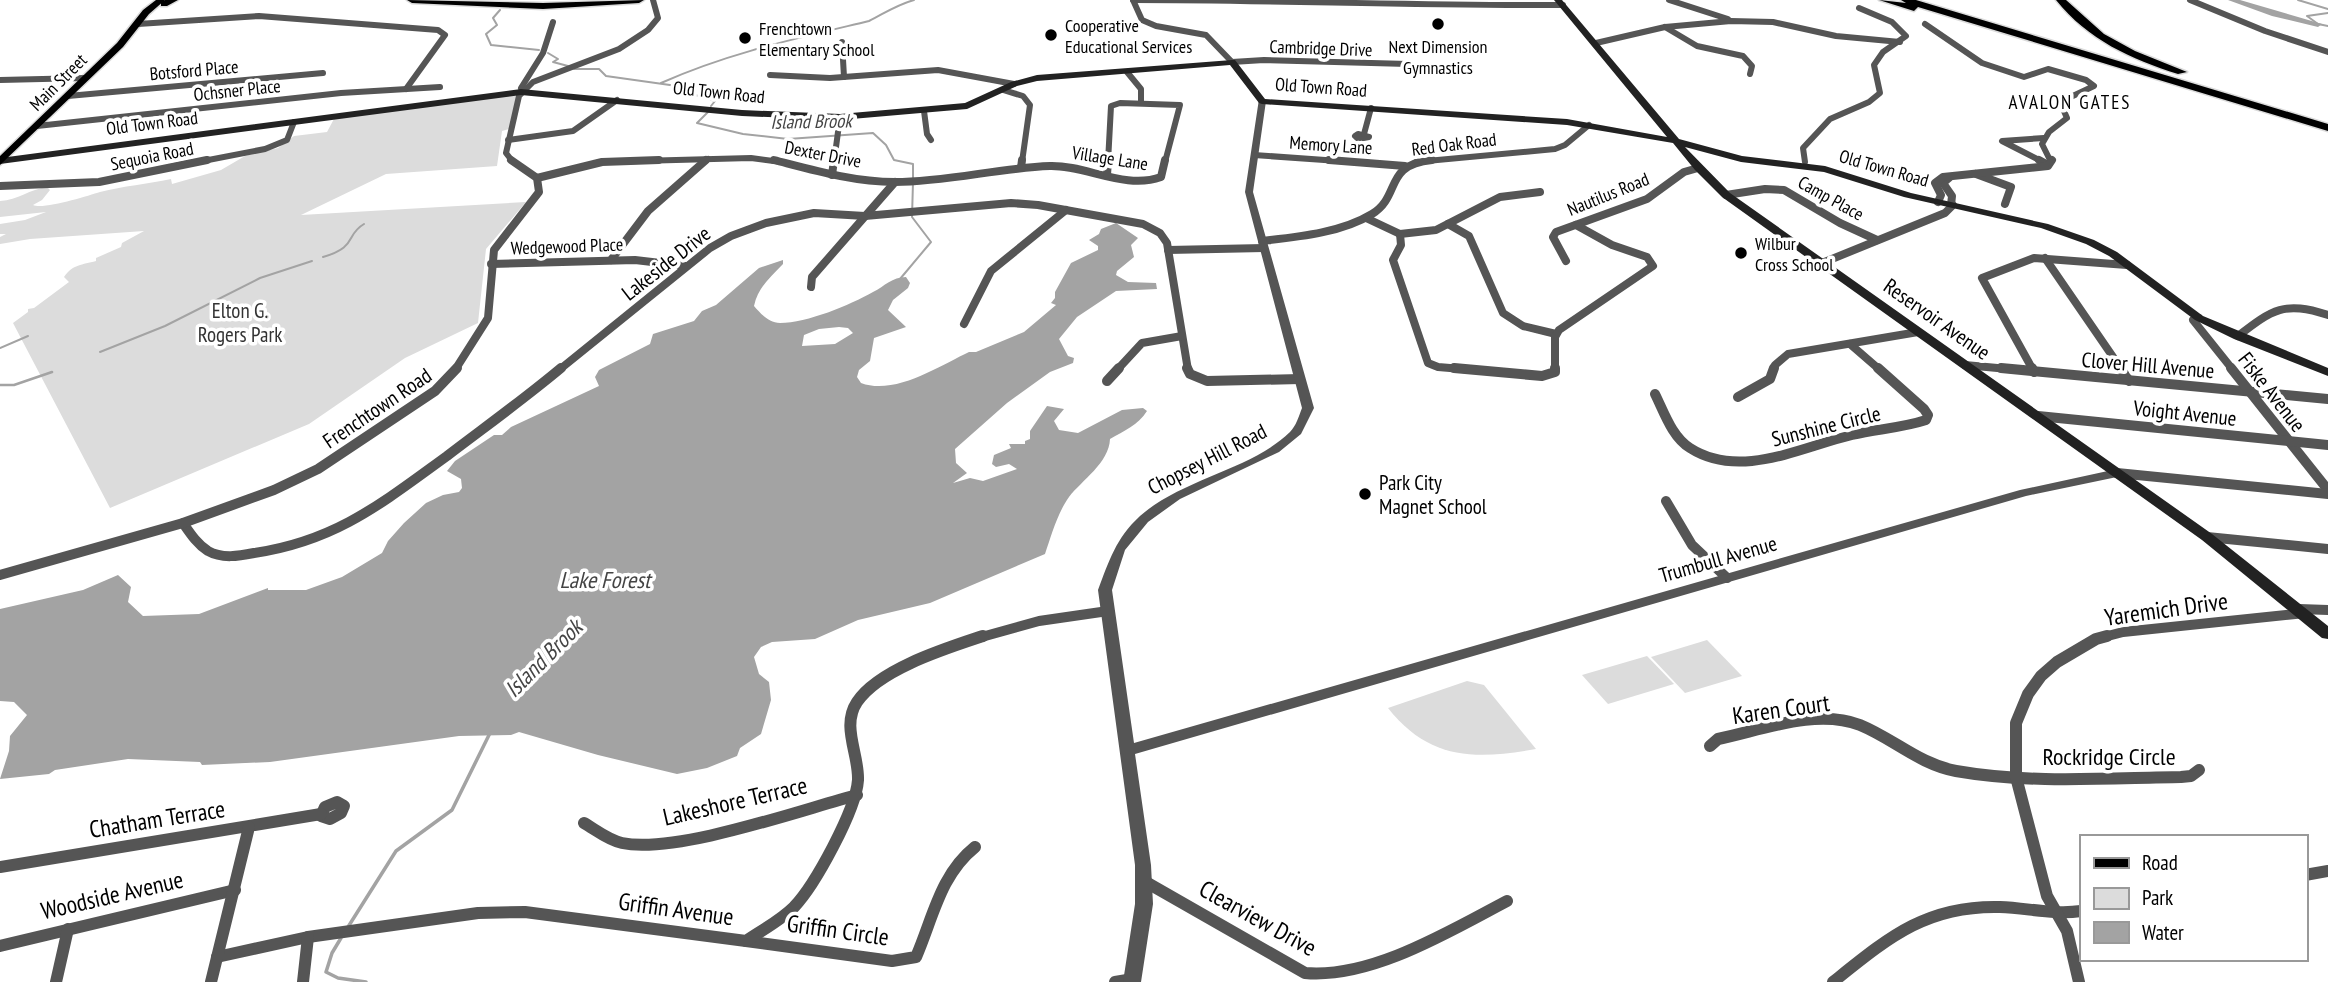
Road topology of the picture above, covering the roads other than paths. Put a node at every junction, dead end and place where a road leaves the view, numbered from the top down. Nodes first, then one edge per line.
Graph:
1 (412, 0) edge
2 (482, 0) edge
3 (598, 0) edge
4 (639, 0) edge
5 (1133, 0) edge
6 (1669, 0) edge
7 (1884, 0) edge
8 (1906, 0) edge
9 (1932, 0) edge
10 (2062, 0) edge
11 (2190, 0) edge
12 (167, 1) edge
13 (654, 3) edge
14 (1561, 3) edge
15 (1859, 8) dead end
16 (1731, 21) junction
17 (553, 22) dead end
18 (138, 24) junction
19 (1925, 24) dead end
20 (1665, 27) junction
21 (842, 42) dead end
22 (1900, 42) junction
23 (1596, 43) junction
24 (2328, 52) edge
25 (1232, 61) junction
26 (2104, 61) junction
27 (1408, 64) dead end
28 (1127, 72) junction
29 (323, 73) dead end
30 (1750, 74) dead end
31 (770, 75) dead end
32 (844, 76) junction
33 (85, 78) junction
34 (0, 80) edge
35 (525, 80) junction
36 (537, 80) junction
37 (1014, 84) junction
38 (440, 87) dead end
39 (407, 89) junction
40 (1003, 90) junction
41 (521, 92) junction
42 (68, 96) junction
43 (2258, 97) junction
44 (617, 100) junction
45 (1262, 101) junction
46 (1141, 103) junction
47 (1370, 107) junction
48 (924, 111) junction
49 (840, 117) junction
50 (2328, 118) edge
51 (294, 122) junction
52 (1589, 125) junction
53 (37, 126) junction
54 (2328, 128) edge
55 (1364, 134) dead end
56 (2044, 138) junction
57 (508, 140) junction
58 (931, 140) dead end
59 (1675, 141) junction
60 (1255, 155) junction
61 (708, 159) junction
62 (0, 161) edge
63 (1805, 162) dead end
64 (1405, 166) junction
65 (2048, 166) junction
66 (1021, 168) junction
67 (1698, 168) junction
68 (1970, 174) junction
69 (832, 175) junction
70 (1107, 175) junction
71 (537, 178) junction
72 (895, 182) junction
73 (0, 186) edge
74 (1540, 192) dead end
75 (1726, 195) junction
76 (1938, 202) junction
77 (2005, 204) dead end
78 (1952, 205) junction
79 (1066, 210) junction
80 (865, 216) junction
81 (1366, 218) junction
82 (1448, 224) junction
83 (1576, 225) junction
84 (1400, 234) junction
85 (1877, 240) junction
86 (1263, 245) junction
87 (1168, 250) junction
88 (2045, 258) junction
89 (611, 260) junction
90 (1566, 261) dead end
91 (1822, 263) junction
92 (491, 264) junction
93 (2127, 265) junction
94 (686, 266) junction
95 (811, 287) dead end
96 (2328, 315) edge
97 (2199, 318) junction
98 (964, 324) dead end
99 (1918, 332) junction
100 (1556, 334) junction
101 (1182, 336) junction
102 (2238, 337) junction
103 (1850, 344) junction
104 (1965, 365) junction
105 (2034, 372) junction
106 (2328, 372) edge
107 (1300, 379) junction
108 (1107, 381) dead end
109 (2129, 381) junction
110 (2250, 392) junction
111 (1655, 394) dead end
112 (1738, 397) dead end
113 (2328, 399) edge
114 (2038, 416) junction
115 (2288, 441) junction
116 (2328, 445) edge
117 (2117, 473) junction
118 (2328, 492) edge
119 (1666, 501) dead end
120 (183, 523) junction
121 (2207, 537) junction
122 (2328, 549) edge
123 (0, 575) edge
124 (1727, 578) junction
125 (2328, 610) edge
126 (1108, 611) junction
127 (2302, 611) junction
128 (2328, 634) edge
129 (1710, 746) dead end
130 (1128, 750) junction
131 (2199, 770) dead end
132 (2016, 777) junction
133 (857, 795) junction
134 (321, 814) dead end
135 (584, 824) dead end
136 (250, 827) junction
137 (975, 847) dead end
138 (0, 867) edge
139 (2328, 871) edge
140 (2307, 875) edge
141 (1144, 881) junction
142 (235, 890) junction
143 (1507, 901) dead end
144 (2056, 911) junction
145 (2080, 911) edge
146 (68, 929) junction
147 (308, 937) junction
148 (746, 941) junction
149 (0, 946) edge
150 (217, 957) junction
151 (1304, 978) edge
152 (1133, 981) edge
153 (56, 982) edge
154 (211, 982) edge
155 (303, 982) edge
156 (1115, 982) edge
157 (1833, 982) edge
158 (2079, 982) edge

1 - 4 highway
2 - 3 highway
5 - 14 street
5 - 25 street
6 - 16 street
7 - 26 highway
8 - 26 highway
9 - 43 highway
10 - 43 highway
11 - 24 street
12 - 18 main road, Main Street
13 - 36 street
14 - 23 main road, Reservoir Avenue
15 - 22 street
16 - 20 street
16 - 22 street
17 - 35 street
18 - 33 main road, Main Street
18 - 39 street
19 - 56 street
20 - 23 street
20 - 30 street
21 - 32 street
22 - 63 street
23 - 59 main road, Reservoir Avenue
25 - 27 street, Cambridge Drive
25 - 28 main road, Old Town Road
25 - 45 main road, Old Town Road
26 - 54 highway
28 - 37 main road, Old Town Road
28 - 46 street
29 - 42 street, Botsford Place
31 - 32 street
32 - 37 street
33 - 34 street
33 - 42 main road, Main Street
35 - 36 street
35 - 41 street
36 - 41 street
37 - 40 main road, Old Town Road
38 - 39 street, Ochsner Place
39 - 53 street, Ochsner Place
40 - 48 main road, Old Town Road
40 - 66 street
41 - 44 main road, Old Town Road
41 - 51 main road, Old Town Road
41 - 57 street
42 - 53 main road, Main Street
43 - 50 highway
44 - 49 main road, Old Town Road
44 - 57 street
45 - 47 main road, Old Town Road
45 - 60 street, Chopsey Hill Road
46 - 70 street
46 - 70 street, Village Lane
47 - 52 main road, Old Town Road
47 - 55 street
48 - 49 main road, Old Town Road
48 - 58 street
49 - 69 street
51 - 62 main road, Old Town Road
51 - 73 street, Sequoia Road
52 - 59 main road, Old Town Road
52 - 64 street, Red Oak Road
53 - 62 main road, Main Street
56 - 65 street
56 - 65 street
57 - 71 street
59 - 67 main road, Reservoir Avenue
59 - 76 main road, Old Town Road
60 - 64 street, Memory Lane
60 - 86 street, Chopsey Hill Road
61 - 69 street, Dexter Drive
61 - 71 street, Dexter Drive
61 - 89 street
64 - 81 street, Red Oak Road
65 - 68 street
66 - 70 street, Village Lane
66 - 72 street, Dexter Drive
67 - 75 main road, Reservoir Avenue
67 - 83 street, Nautilus Road
68 - 76 street
68 - 77 street
68 - 78 street
69 - 72 street, Dexter Drive
71 - 92 street, Frenchtown Road
72 - 80 street
74 - 82 street
75 - 85 street, Camp Place
75 - 91 main road, Reservoir Avenue
76 - 78 main road, Old Town Road
78 - 85 street
78 - 93 main road, Old Town Road
79 - 80 street, Lakeside Drive
79 - 87 street, Lakeside Drive
79 - 98 street
80 - 94 street, Lakeside Drive
80 - 95 street
81 - 84 street
81 - 86 street
82 - 84 street
82 - 100 street
83 - 90 street, Nautilus Road
83 - 100 street
84 - 100 street
85 - 91 street
86 - 87 street
86 - 107 street, Chopsey Hill Road
87 - 101 street
88 - 93 street
88 - 105 street
88 - 109 street
89 - 92 street, Wedgewood Place
89 - 94 street, Wedgewood Place
91 - 99 main road, Reservoir Avenue
92 - 120 street, Frenchtown Road
93 - 97 main road, Old Town Road
94 - 120 street, Lakeside Drive
96 - 102 street
97 - 102 main road, Old Town Road
97 - 110 street, Fiske Avenue
99 - 103 street
99 - 104 main road, Reservoir Avenue
101 - 107 street
101 - 108 street
102 - 106 main road, Old Town Road
103 - 111 street, Sunshine Circle
103 - 112 street
104 - 105 street, Clover Hill Avenue
104 - 114 main road, Reservoir Avenue
105 - 109 street, Clover Hill Avenue
107 - 126 street, Chopsey Hill Road
109 - 110 street, Clover Hill Avenue
110 - 113 street, Clover Hill Avenue
110 - 115 street, Fiske Avenue
114 - 115 street, Voight Avenue
114 - 117 main road, Reservoir Avenue
115 - 116 street, Voight Avenue
115 - 118 street, Fiske Avenue
117 - 118 street, Trumbull Avenue
117 - 121 main road, Reservoir Avenue
117 - 124 street, Trumbull Avenue
119 - 124 street
120 - 123 street, Frenchtown Road
121 - 122 street
121 - 127 main road, Reservoir Avenue
124 - 130 street, Trumbull Avenue
125 - 127 street, Yaremich Drive
126 - 130 street, Chopsey Hill Road
126 - 133 street
127 - 128 main road, Reservoir Avenue
127 - 132 street, Yaremich Drive
129 - 132 street, Karen Court
130 - 141 street, Chopsey Hill Road
131 - 132 street, Rockridge Circle
132 - 144 street, Yaremich Drive
133 - 135 street, Lakeshore Terrace
133 - 148 street, Griffin Avenue
134 - 136 street, Chatham Terrace
136 - 138 street, Chatham Terrace
136 - 142 street
137 - 148 street, Griffin Circle
139 - 140 street
141 - 151 street, Clearview Drive
141 - 152 street, Chopsey Hill Road
142 - 146 street, Woodside Avenue
142 - 150 street
143 - 151 street, Clearview Drive
144 - 145 street
144 - 157 street
144 - 158 street, Yaremich Drive
146 - 149 street, Woodside Avenue
146 - 153 street
147 - 148 street, Griffin Avenue
147 - 150 street, Griffin Avenue
147 - 155 street
150 - 154 street
152 - 156 street

